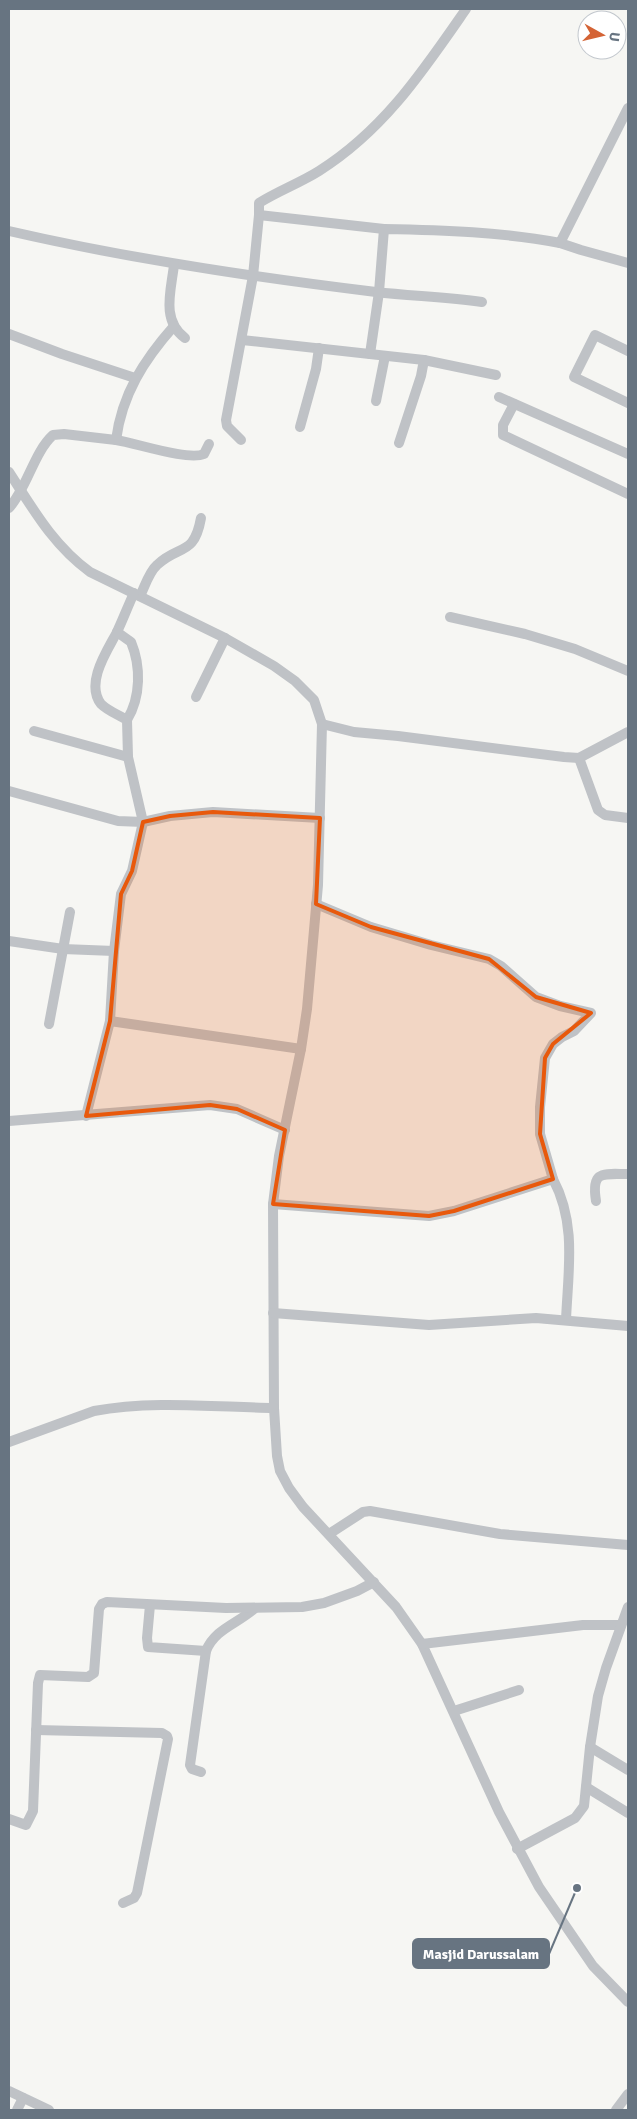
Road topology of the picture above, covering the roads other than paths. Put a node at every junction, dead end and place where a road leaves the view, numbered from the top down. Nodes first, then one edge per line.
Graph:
1 (466, 9) edge
2 (628, 108) edge
3 (259, 215) junction
4 (384, 229) junction
5 (9, 231) edge
6 (560, 243) junction
7 (628, 263) edge
8 (174, 265) junction
9 (253, 276) junction
10 (379, 292) junction
11 (482, 302) dead end
12 (174, 326) junction
13 (9, 334) edge
14 (185, 338) dead end
15 (242, 340) junction
16 (319, 348) junction
17 (628, 351) edge
18 (370, 354) junction
19 (385, 356) junction
20 (424, 360) junction
21 (496, 375) dead end
22 (135, 378) junction
23 (499, 397) dead end
24 (376, 401) dead end
25 (514, 404) junction
26 (628, 404) edge
27 (300, 427) dead end
28 (116, 440) junction
29 (241, 440) dead end
30 (399, 443) dead end
31 (209, 444) dead end
32 (628, 454) edge
33 (9, 472) edge
34 (21, 490) junction
35 (628, 494) edge
36 (9, 508) edge
37 (201, 518) dead end
38 (137, 595) junction
39 (450, 617) dead end
40 (117, 632) junction
41 (225, 638) junction
42 (627, 668) edge
43 (196, 697) dead end
44 (128, 720) junction
45 (322, 724) junction
46 (34, 731) dead end
47 (628, 732) edge
48 (128, 758) junction
49 (579, 758) junction
50 (9, 791) edge
51 (320, 818) junction
52 (628, 818) edge
53 (143, 822) junction
54 (316, 904) junction
55 (70, 912) dead end
56 (9, 941) edge
57 (63, 948) junction
58 (114, 951) junction
59 (110, 1021) junction
60 (49, 1024) dead end
61 (301, 1049) junction
62 (86, 1116) junction
63 (9, 1121) edge
64 (285, 1130) junction
65 (628, 1174) edge
66 (553, 1179) junction
67 (596, 1201) dead end
68 (273, 1204) junction
69 (273, 1313) junction
70 (566, 1320) junction
71 (628, 1326) edge
72 (274, 1408) junction
73 (9, 1442) edge
74 (328, 1534) junction
75 (628, 1545) edge
76 (374, 1582) junction
77 (150, 1606) junction
78 (628, 1607) edge
79 (254, 1609) junction
80 (620, 1625) junction
81 (422, 1644) junction
82 (206, 1651) junction
83 (519, 1690) dead end
84 (454, 1710) junction
85 (36, 1730) junction
86 (590, 1747) junction
87 (628, 1770) edge
88 (201, 1772) dead end
89 (586, 1787) junction
90 (628, 1813) edge
91 (9, 1819) edge
92 (517, 1849) junction
93 (123, 1903) dead end
94 (628, 2002) edge
95 (9, 2091) edge
96 (628, 2094) edge
97 (23, 2098) junction
98 (622, 2107) edge
99 (17, 2110) edge
100 (49, 2110) edge

1 - 3 street
2 - 6 street
3 - 4 street
3 - 9 street
4 - 6 street
4 - 10 street
5 - 8 street
6 - 7 street
8 - 9 street
8 - 12 street
9 - 10 street
9 - 15 street
10 - 11 street
10 - 18 street
12 - 14 street
12 - 22 street
13 - 22 street
15 - 16 street
15 - 29 street
16 - 18 street
16 - 27 street
17 - 26 street
18 - 19 street
19 - 20 street
19 - 24 street
20 - 21 street
20 - 30 street
22 - 28 street
23 - 25 street
25 - 32 street
25 - 35 street
28 - 31 street
28 - 34 street
33 - 34 street
34 - 36 street
34 - 38 street
37 - 38 street
38 - 40 street
38 - 41 street
39 - 42 street
40 - 44 street
40 - 44 street
41 - 43 street
41 - 45 street
44 - 48 street
45 - 49 street
45 - 51 street
46 - 48 street
47 - 49 street
48 - 53 street
49 - 52 street
50 - 53 street
51 - 53 street
51 - 54 street
53 - 58 street
54 - 61 street
54 - 66 street
55 - 57 street
56 - 57 street
57 - 58 street
57 - 60 street
58 - 59 street
59 - 61 street
59 - 62 street
61 - 64 street
62 - 63 street
62 - 64 street
64 - 68 street
65 - 67 street
66 - 68 street
66 - 70 street
68 - 69 street
69 - 70 street
69 - 72 street
70 - 71 street
72 - 73 street
72 - 74 street
74 - 75 street
74 - 76 street
76 - 79 street
76 - 81 street
77 - 79 street
77 - 82 street
77 - 85 street
78 - 80 street
79 - 82 street
80 - 81 street
80 - 86 street
81 - 84 street
82 - 88 street
83 - 84 street
84 - 92 street
85 - 91 street
85 - 93 street
86 - 87 street
86 - 89 street
89 - 90 street
89 - 92 street
92 - 94 street
95 - 97 street
96 - 98 street
97 - 99 street
97 - 100 street

